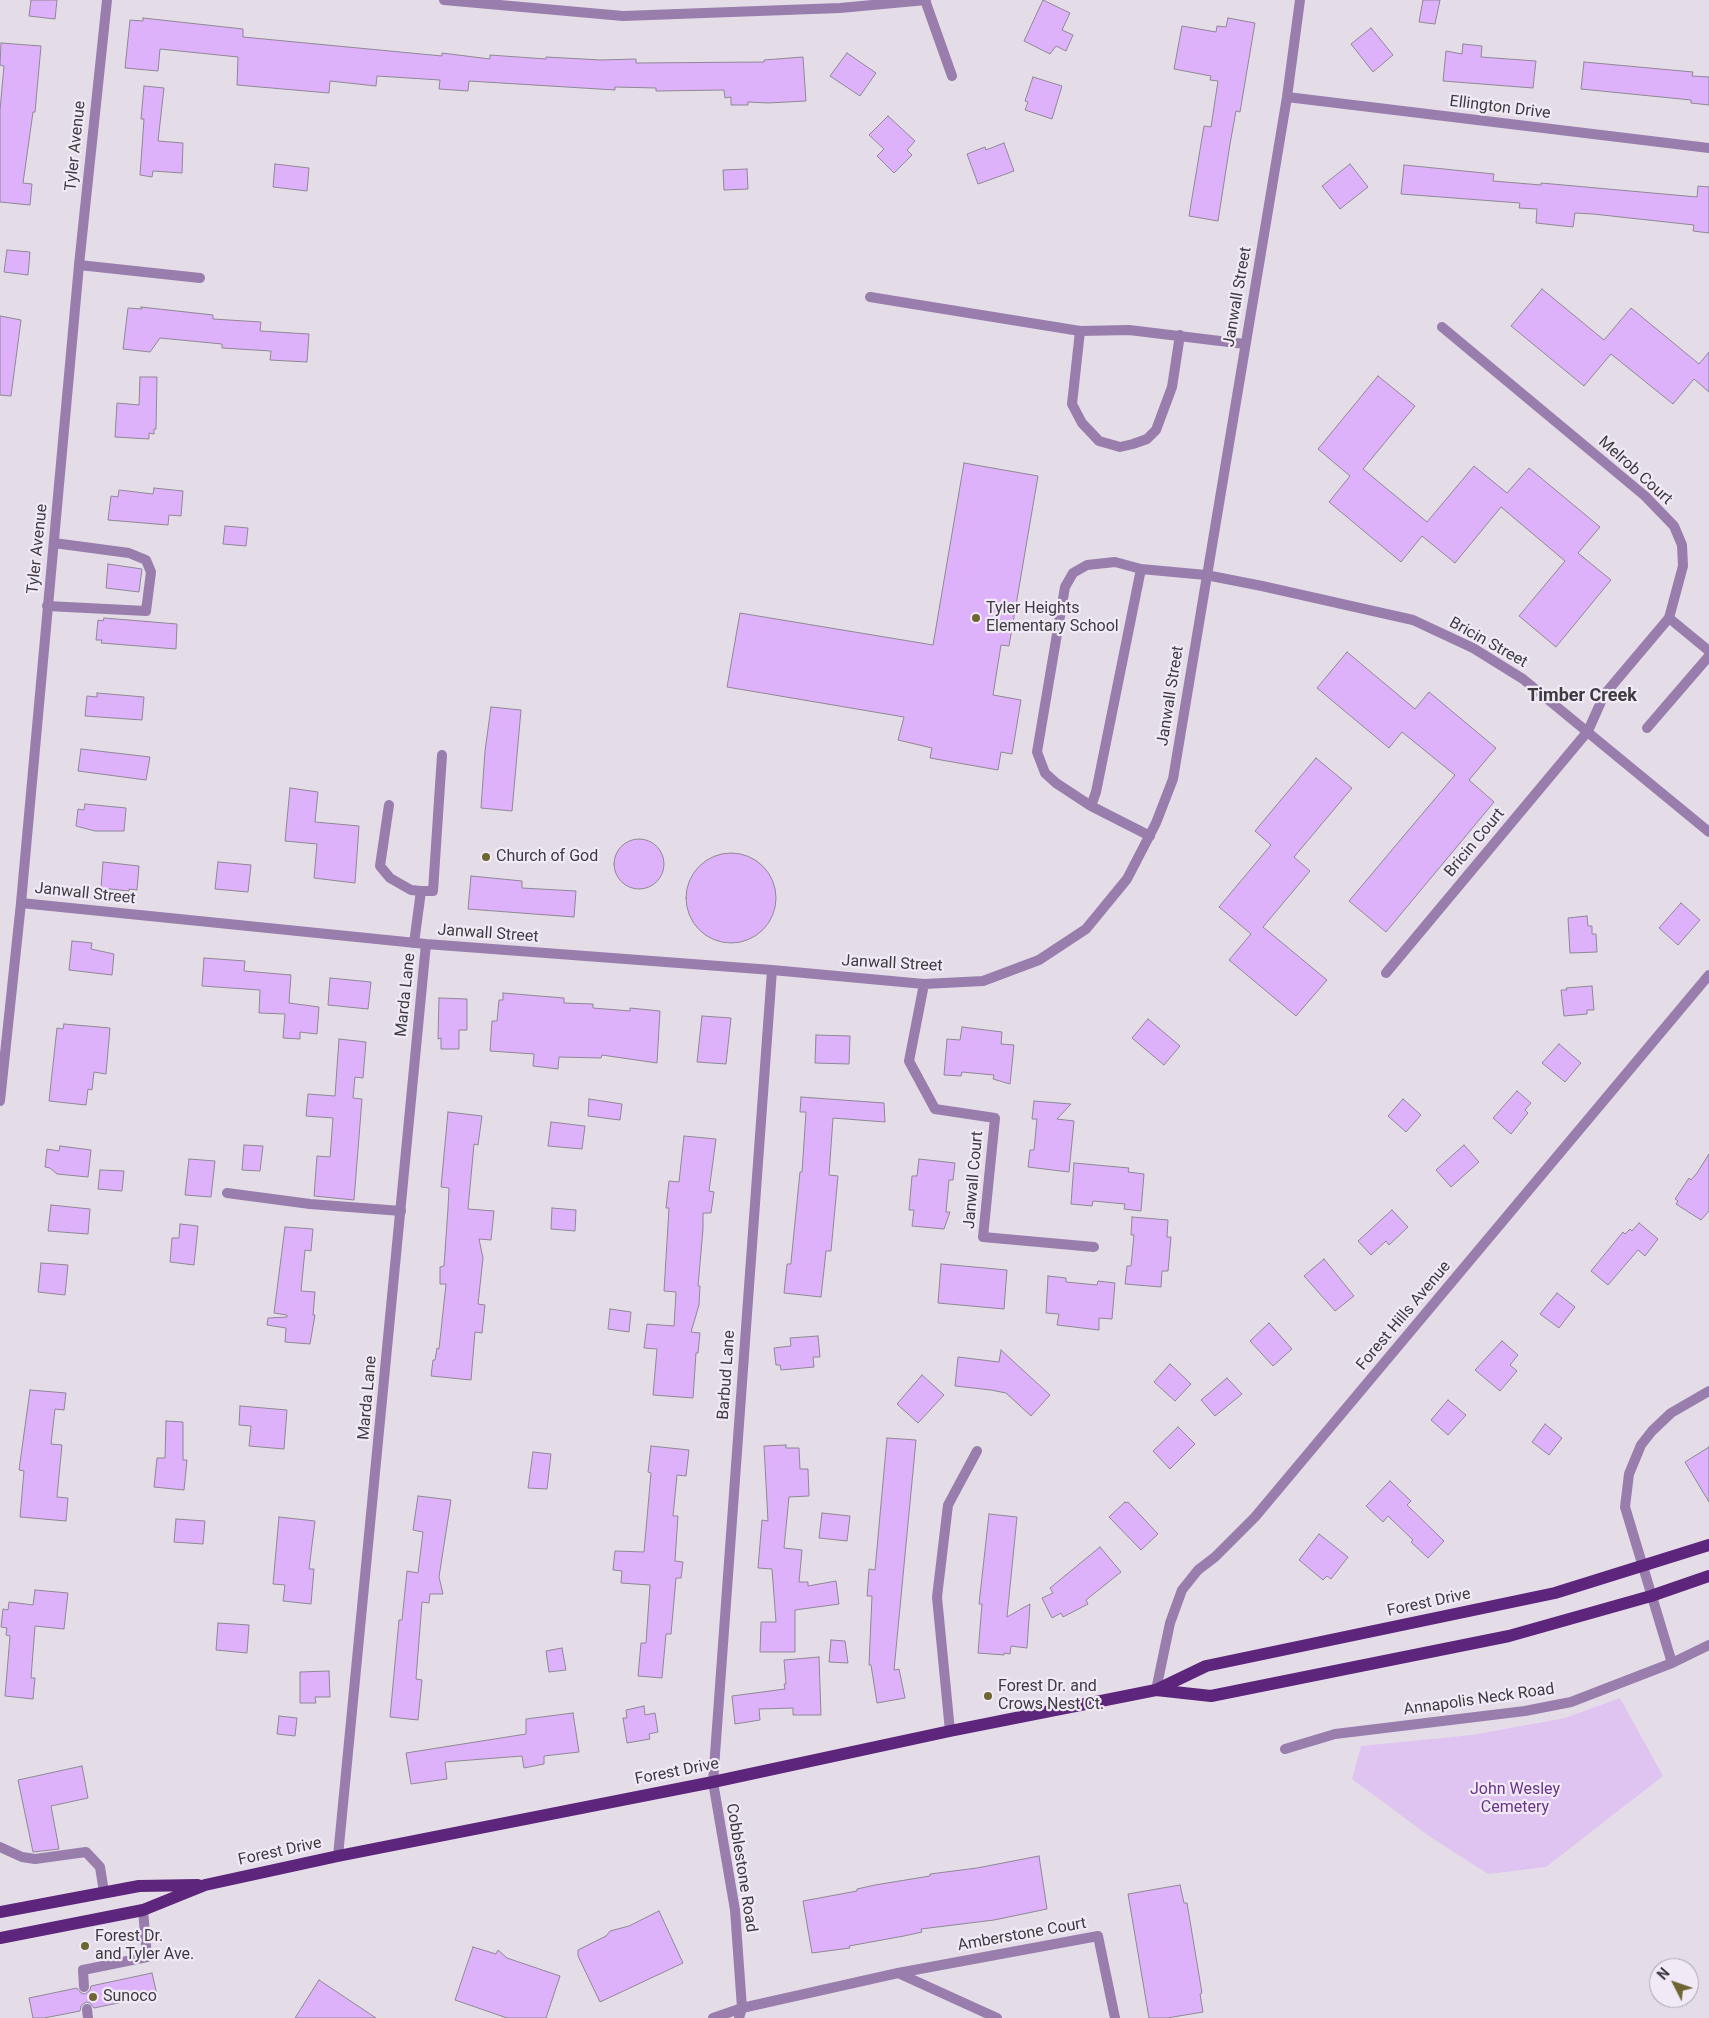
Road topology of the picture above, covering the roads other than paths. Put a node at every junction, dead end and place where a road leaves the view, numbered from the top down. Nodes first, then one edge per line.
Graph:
1 (107, 0) edge
2 (444, 0) edge
3 (926, 0) edge
4 (1300, 0) edge
5 (952, 76) dead end
6 (1287, 97) junction
7 (1709, 148) edge
8 (78, 265) junction
9 (200, 278) dead end
10 (870, 297) dead end
11 (1442, 327) dead end
12 (1080, 331) junction
13 (1180, 334) junction
14 (1245, 344) junction
15 (54, 543) junction
16 (1141, 569) junction
17 (1206, 575) junction
18 (47, 606) junction
19 (1669, 618) junction
20 (1709, 651) edge
21 (1709, 656) edge
22 (1647, 728) dead end
23 (1588, 731) junction
24 (442, 755) dead end
25 (389, 805) dead end
26 (1090, 806) junction
27 (1709, 832) edge
28 (1150, 836) junction
29 (420, 891) junction
30 (21, 903) junction
31 (414, 943) junction
32 (426, 944) junction
33 (772, 970) junction
34 (1386, 973) dead end
35 (1709, 976) edge
36 (924, 984) junction
37 (0, 1101) edge
38 (227, 1193) dead end
39 (401, 1211) junction
40 (1094, 1247) dead end
41 (1709, 1391) edge
42 (977, 1451) dead end
43 (1709, 1545) edge
44 (1642, 1566) junction
45 (1709, 1576) edge
46 (1651, 1596) junction
47 (1709, 1645) edge
48 (1672, 1663) junction
49 (1156, 1690) junction
50 (950, 1731) junction
51 (1285, 1749) dead end
52 (713, 1782) junction
53 (0, 1847) edge
54 (338, 1856) junction
55 (205, 1884) junction
56 (104, 1892) junction
57 (143, 1910) junction
58 (0, 1912) edge
59 (0, 1938) edge
60 (898, 1973) junction
61 (84, 1987) dead end
62 (741, 2013) edge
63 (713, 2018) edge
64 (997, 2018) edge
65 (1115, 2018) edge

1 - 8 street, Tyler Avenue
2 - 3 street
3 - 5 street
4 - 6 street, Janwall Street
6 - 7 street, Ellington Drive
6 - 14 street, Janwall Street
8 - 9 street
8 - 15 street, Tyler Avenue
10 - 12 street
11 - 19 street, Melrob Court
12 - 13 street
12 - 13 street
13 - 14 street
14 - 17 street, Janwall Street
15 - 18 street, Tyler Avenue
15 - 18 street
16 - 17 street, Bricin Street
16 - 26 street
16 - 26 street, Bricin Street
17 - 23 street, Bricin Street
17 - 28 street, Janwall Street
18 - 30 street, Tyler Avenue
19 - 20 street
19 - 23 street, Melrob Court
21 - 22 street
23 - 27 street, Bricin Street
23 - 34 street, Bricin Court
24 - 29 street
25 - 29 street
26 - 28 street, Bricin Street
28 - 36 street, Janwall Street
29 - 31 street, Marda Lane
30 - 31 street, Janwall Street
30 - 37 street, Tyler Avenue
31 - 32 street, Janwall Street
32 - 33 street, Janwall Street
32 - 39 street, Marda Lane
33 - 36 street, Janwall Street
33 - 52 street, Barbud Lane
35 - 49 street, Forest Hills Avenue
36 - 40 street, Janwall Court
38 - 39 street
39 - 54 street, Marda Lane
41 - 44 street
42 - 50 street
43 - 44 main road, Forest Drive
44 - 46 street
44 - 49 main road, Forest Drive
45 - 46 main road, Forest Drive
46 - 48 street
46 - 49 main road, Forest Drive
47 - 48 street, Annapolis Neck Road
48 - 51 street, Annapolis Neck Road
49 - 50 main road, Forest Drive
50 - 52 main road, Forest Drive
52 - 54 main road, Forest Drive
52 - 62 street, Cobblestone Road
53 - 56 street
54 - 55 main road, Forest Drive
55 - 56 main road, Forest Drive
55 - 57 main road, Forest Drive
56 - 58 main road, Forest Drive
57 - 59 main road, Forest Drive
57 - 61 street
60 - 62 street, Amberstone Court
60 - 64 street
60 - 65 street, Amberstone Court
62 - 63 street, Amberstone Court

